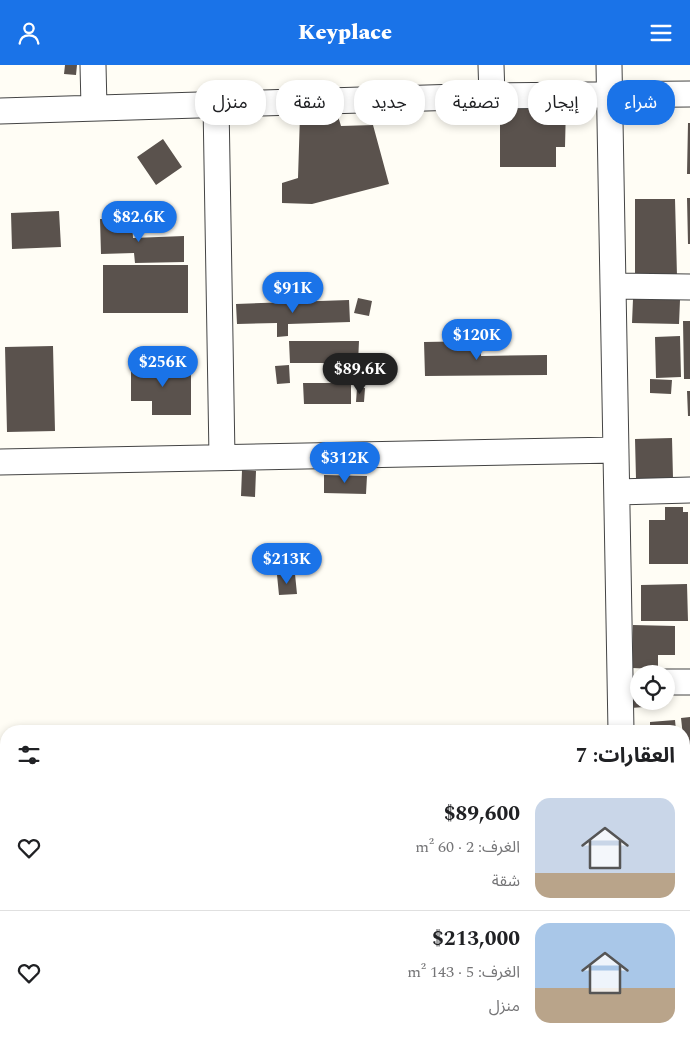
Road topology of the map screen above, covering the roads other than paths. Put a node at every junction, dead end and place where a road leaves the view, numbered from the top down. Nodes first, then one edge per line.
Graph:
1 (93, 65) edge
2 (492, 65) edge
3 (609, 65) edge
4 (492, 80) edge
5 (609, 80) edge
6 (675, 94) edge
7 (690, 94) edge
8 (518, 96) edge
9 (607, 96) edge
10 (435, 98) edge
11 (266, 103) edge
12 (195, 105) edge
13 (94, 107) junction
14 (0, 111) edge
15 (216, 125) edge
16 (610, 125) edge
17 (613, 285) junction
18 (690, 287) edge
19 (616, 450) junction
20 (222, 457) junction
21 (0, 461) edge
22 (690, 490) edge
23 (617, 492) junction
24 (675, 682) edge
25 (690, 682) edge
26 (630, 683) edge
27 (622, 725) edge

1 - 13 street
2 - 4 street
3 - 5 street
6 - 7 street
8 - 9 street
10 - 11 street
12 - 13 street
13 - 14 street
15 - 20 street
16 - 17 street
17 - 18 street
17 - 19 street
19 - 20 street
19 - 23 street
20 - 21 street
22 - 23 street
23 - 26 street
24 - 25 street
26 - 27 street

